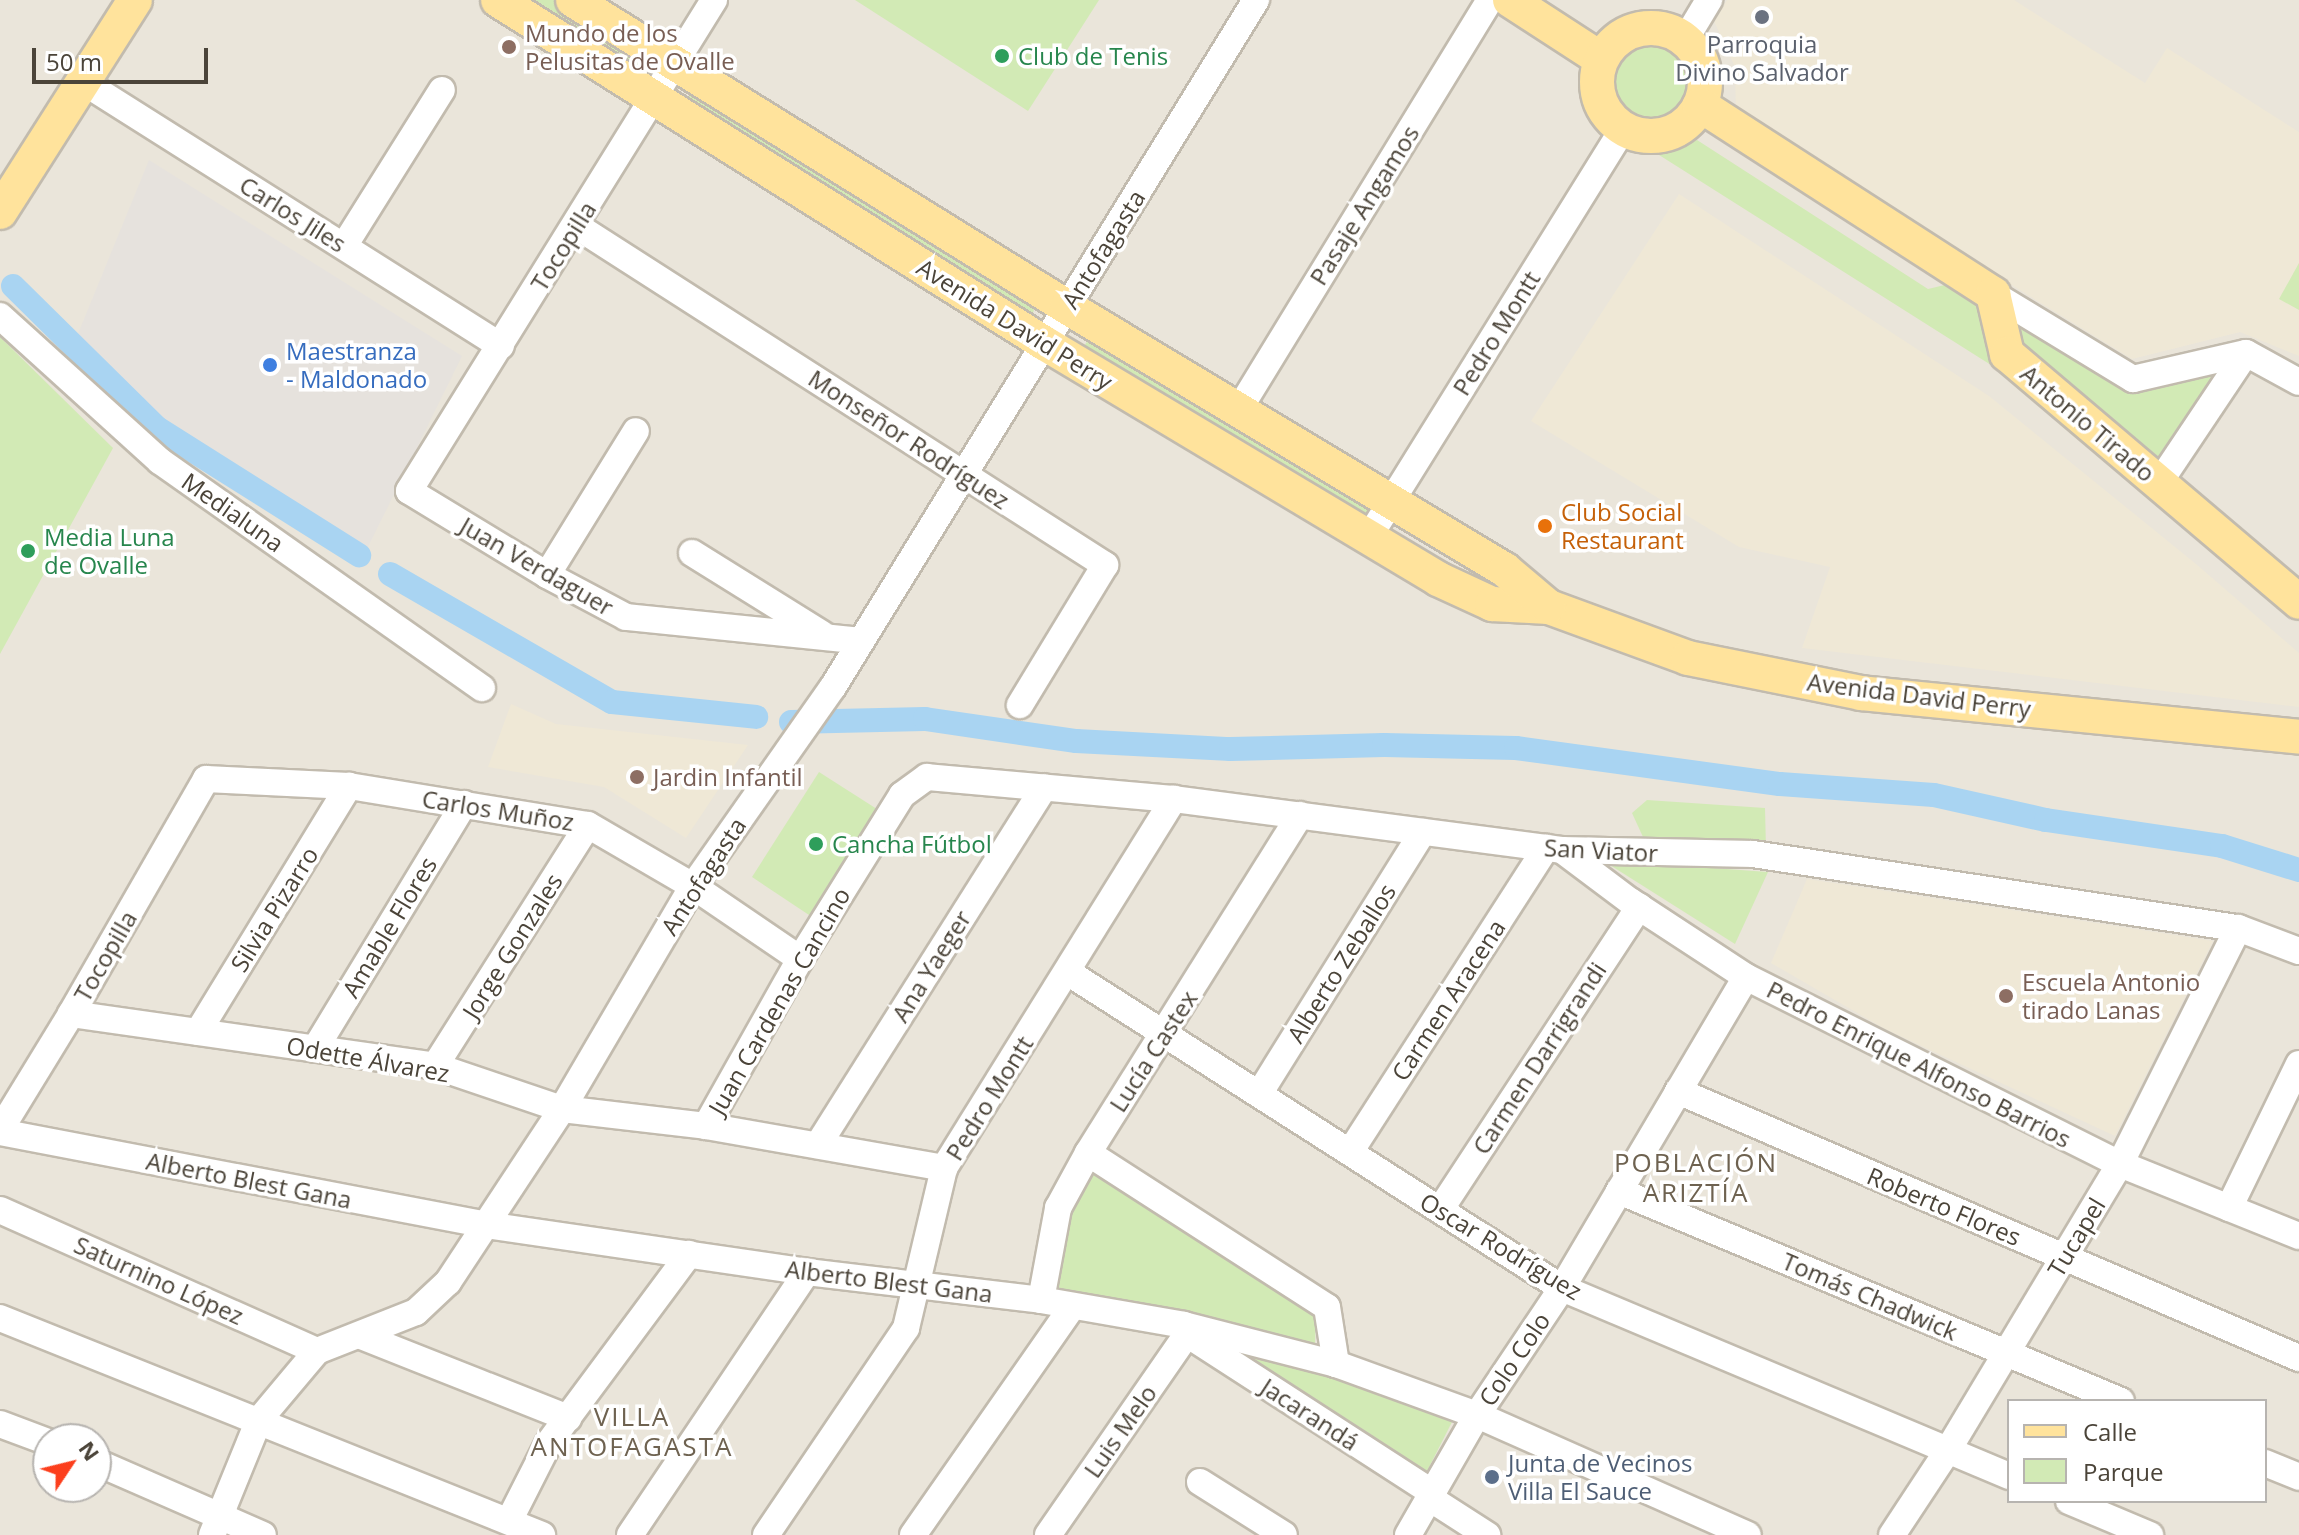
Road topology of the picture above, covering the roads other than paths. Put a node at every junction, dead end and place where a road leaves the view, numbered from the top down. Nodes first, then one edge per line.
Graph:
1 (135, 0) edge
2 (498, 0) edge
3 (573, 0) edge
4 (714, 0) edge
5 (1256, 0) edge
6 (1490, 0) edge
7 (1510, 0) edge
8 (1709, 0) edge
9 (1685, 40) junction
10 (1601, 59) junction
11 (675, 66) junction
12 (85, 83) junction
13 (442, 90) dead end
14 (655, 98) junction
15 (1700, 105) junction
16 (1623, 129) junction
17 (0, 212) edge
18 (575, 225) junction
19 (344, 246) junction
20 (1993, 294) junction
21 (1067, 307) junction
22 (0, 316) edge
23 (1044, 343) junction
24 (501, 346) junction
25 (2246, 353) junction
26 (2299, 382) edge
27 (1238, 411) junction
28 (636, 431) dead end
29 (966, 476) junction
30 (2159, 483) junction
31 (409, 491) joint
32 (1392, 501) junction
33 (1369, 537) junction
34 (692, 553) dead end
35 (547, 575) junction
36 (2299, 602) edge
37 (1549, 607) junction
38 (828, 638) junction
39 (861, 641) junction
40 (482, 688) dead end
41 (1020, 705) dead end
42 (2299, 737) edge
43 (206, 779) joint
44 (349, 786) junction
45 (1044, 787) junction
46 (902, 795) joint
47 (1174, 799) junction
48 (464, 804) junction
49 (1300, 815) junction
50 (588, 825) junction
51 (1423, 832) junction
52 (1554, 849) junction
53 (693, 886) junction
54 (1639, 907) junction
55 (2238, 928) junction
56 (2299, 951) edge
57 (800, 959) junction
58 (1069, 973) junction
59 (1746, 977) junction
60 (71, 1014) junction
61 (198, 1032) junction
62 (1165, 1034) junction
63 (315, 1049) junction
64 (2299, 1064) edge
65 (435, 1066) junction
66 (1678, 1091) junction
67 (1259, 1094) junction
68 (562, 1109) junction
69 (706, 1126) junction
70 (0, 1131) edge
71 (818, 1145) junction
72 (1350, 1152) junction
73 (1088, 1153) junction
74 (2120, 1164) junction
75 (944, 1168) junction
76 (1619, 1191) junction
77 (2229, 1208) junction
78 (0, 1210) edge
79 (1440, 1210) junction
80 (486, 1225) junction
81 (2299, 1236) edge
82 (689, 1254) junction
83 (2064, 1257) junction
84 (807, 1272) junction
85 (916, 1283) junction
86 (1562, 1288) junction
87 (1041, 1300) junction
88 (1073, 1306) junction
89 (0, 1318) edge
90 (1185, 1330) junction
91 (361, 1336) junction
92 (317, 1351) junction
93 (2007, 1352) junction
94 (2299, 1358) edge
95 (1336, 1364) junction
96 (2116, 1399) edge
97 (1477, 1415) junction
98 (568, 1418) junction
99 (259, 1420) junction
100 (0, 1424) edge
101 (32, 1436) edge
102 (1948, 1450) junction
103 (2267, 1464) edge
104 (112, 1470) edge
105 (2007, 1475) edge
106 (2299, 1477) edge
107 (1200, 1482) dead end
108 (1432, 1497) junction
109 (2074, 1503) edge
110 (509, 1521) junction
111 (216, 1525) edge
112 (263, 1535) edge
113 (542, 1535) edge
114 (630, 1535) edge
115 (766, 1535) edge
116 (913, 1535) edge
117 (1048, 1535) edge
118 (1284, 1535) edge
119 (1408, 1535) edge
120 (1487, 1535) edge
121 (1748, 1535) edge
122 (1892, 1535) edge
123 (2150, 1535) edge

1 - 12 main road
2 - 14 main road, Avenida David Perry
3 - 11 main road, Avenida David Perry
4 - 11 street, Tocopilla
5 - 21 street, Antofagasta
6 - 27 street, Pasaje Angamos
7 - 10 main road
8 - 9 street
9 - 10 main road
9 - 15 main road
10 - 16 main road
11 - 14 street, Tocopilla
11 - 21 main road, Avenida David Perry
12 - 17 main road
12 - 19 street, Carlos Jiles
13 - 19 street
14 - 18 street, Tocopilla
14 - 23 main road, Avenida David Perry
15 - 16 main road
15 - 20 main road
16 - 32 street, Pedro Montt
18 - 24 street, Tocopilla
18 - 29 street, Monseñor Rodríguez
19 - 24 street, Carlos Jiles
20 - 25 street
20 - 30 main road, Antonio Tirado
21 - 23 street, Antofagasta
21 - 27 main road, Avenida David Perry
22 - 40 street, Medialuna
23 - 29 street, Antofagasta
23 - 33 main road, Avenida David Perry
24 - 31 street, Tocopilla
25 - 26 street
25 - 30 street
27 - 32 main road, Avenida David Perry
28 - 35 street
29 - 39 street, Antofagasta
29 - 41 street, Monseñor Rodríguez
30 - 36 main road, Antonio Tirado
31 - 35 street, Juan Verdaguer
32 - 33 street, Pedro Montt
32 - 37 main road, Avenida David Perry
33 - 37 main road, Avenida David Perry
34 - 38 street
35 - 38 street, Juan Verdaguer
37 - 42 main road, Avenida David Perry
38 - 39 street, Juan Verdaguer
39 - 53 street, Antofagasta
43 - 44 street, Carlos Muñoz
43 - 60 street, Tocopilla
44 - 48 street, Carlos Muñoz
44 - 61 street, Silvia Pizarro
45 - 46 street, San Viator
45 - 47 street, San Viator
45 - 71 street, Ana Yaeger
46 - 57 street, Juan Cardenas Cancino
47 - 49 street, San Viator
47 - 58 street, Pedro Montt
48 - 50 street, Carlos Muñoz
48 - 63 street, Amable Flores
49 - 51 street, San Viator
49 - 62 street, Lucía Castex
50 - 53 street, Carlos Muñoz
50 - 65 street, Jorge Gonzales
51 - 52 street, San Viator
51 - 67 street, Alberto Zeballos
52 - 54 street, Pedro Enrique Alfonso Barrios
52 - 55 street, San Viator
52 - 72 street, Carmen Aracena
53 - 57 street, Carlos Muñoz
53 - 68 street, Antofagasta
54 - 59 street, Pedro Enrique Alfonso Barrios
54 - 79 street, Carmen Darrigrandi
55 - 56 street, San Viator
55 - 74 street, Tucapel
57 - 69 street, Juan Cardenas Cancino
58 - 62 street, Oscar Rodríguez
58 - 75 street, Pedro Montt
59 - 66 street, Colo Colo
59 - 74 street, Pedro Enrique Alfonso Barrios
60 - 61 street, Odette Álvarez
60 - 70 street, Tocopilla
61 - 63 street, Odette Álvarez
62 - 67 street, Oscar Rodríguez
62 - 73 street, Lucía Castex
63 - 65 street, Odette Álvarez
64 - 77 street
65 - 68 street, Odette Álvarez
66 - 76 street, Colo Colo
66 - 83 street, Roberto Flores
67 - 72 street, Oscar Rodríguez
68 - 69 street, Odette Álvarez
68 - 80 street, Antofagasta
69 - 71 street, Odette Álvarez
70 - 80 street, Alberto Blest Gana
71 - 75 street, Odette Álvarez
72 - 79 street, Oscar Rodríguez
73 - 87 street, Lucía Castex
73 - 95 street
74 - 77 street, Pedro Enrique Alfonso Barrios
74 - 83 street, Tucapel
75 - 85 street, Pedro Montt
76 - 86 street, Colo Colo
76 - 93 street, Tomás Chadwick
77 - 81 street, Pedro Enrique Alfonso Barrios
78 - 92 street, Saturnino López
79 - 86 street, Oscar Rodríguez
80 - 82 street, Alberto Blest Gana
80 - 91 street, Antofagasta
82 - 84 street, Alberto Blest Gana
82 - 98 street
83 - 93 street, Tucapel
83 - 94 street, Roberto Flores
84 - 85 street, Alberto Blest Gana
84 - 114 street
85 - 87 street, Alberto Blest Gana
85 - 115 street, Pedro Montt
86 - 97 street, Colo Colo
86 - 102 street, Oscar Rodríguez
87 - 88 street, Alberto Blest Gana
88 - 90 street, Alberto Blest Gana
88 - 116 street
89 - 99 street
90 - 95 street, Alberto Blest Gana
90 - 108 street, Jacarandá
90 - 117 street, Luis Melo
91 - 92 street, Antofagasta
91 - 98 street
92 - 99 street
93 - 96 street, Tomás Chadwick
93 - 102 street, Tucapel
95 - 97 street, Alberto Blest Gana
97 - 108 street, Colo Colo
97 - 121 street, Alberto Blest Gana
98 - 110 street
99 - 110 street
99 - 111 street
100 - 101 street
102 - 105 street, Oscar Rodríguez
102 - 122 street, Tucapel
103 - 106 street
104 - 111 street
107 - 118 street
108 - 119 street, Colo Colo
108 - 120 street, Jacarandá
109 - 123 street
110 - 113 street
111 - 112 street

